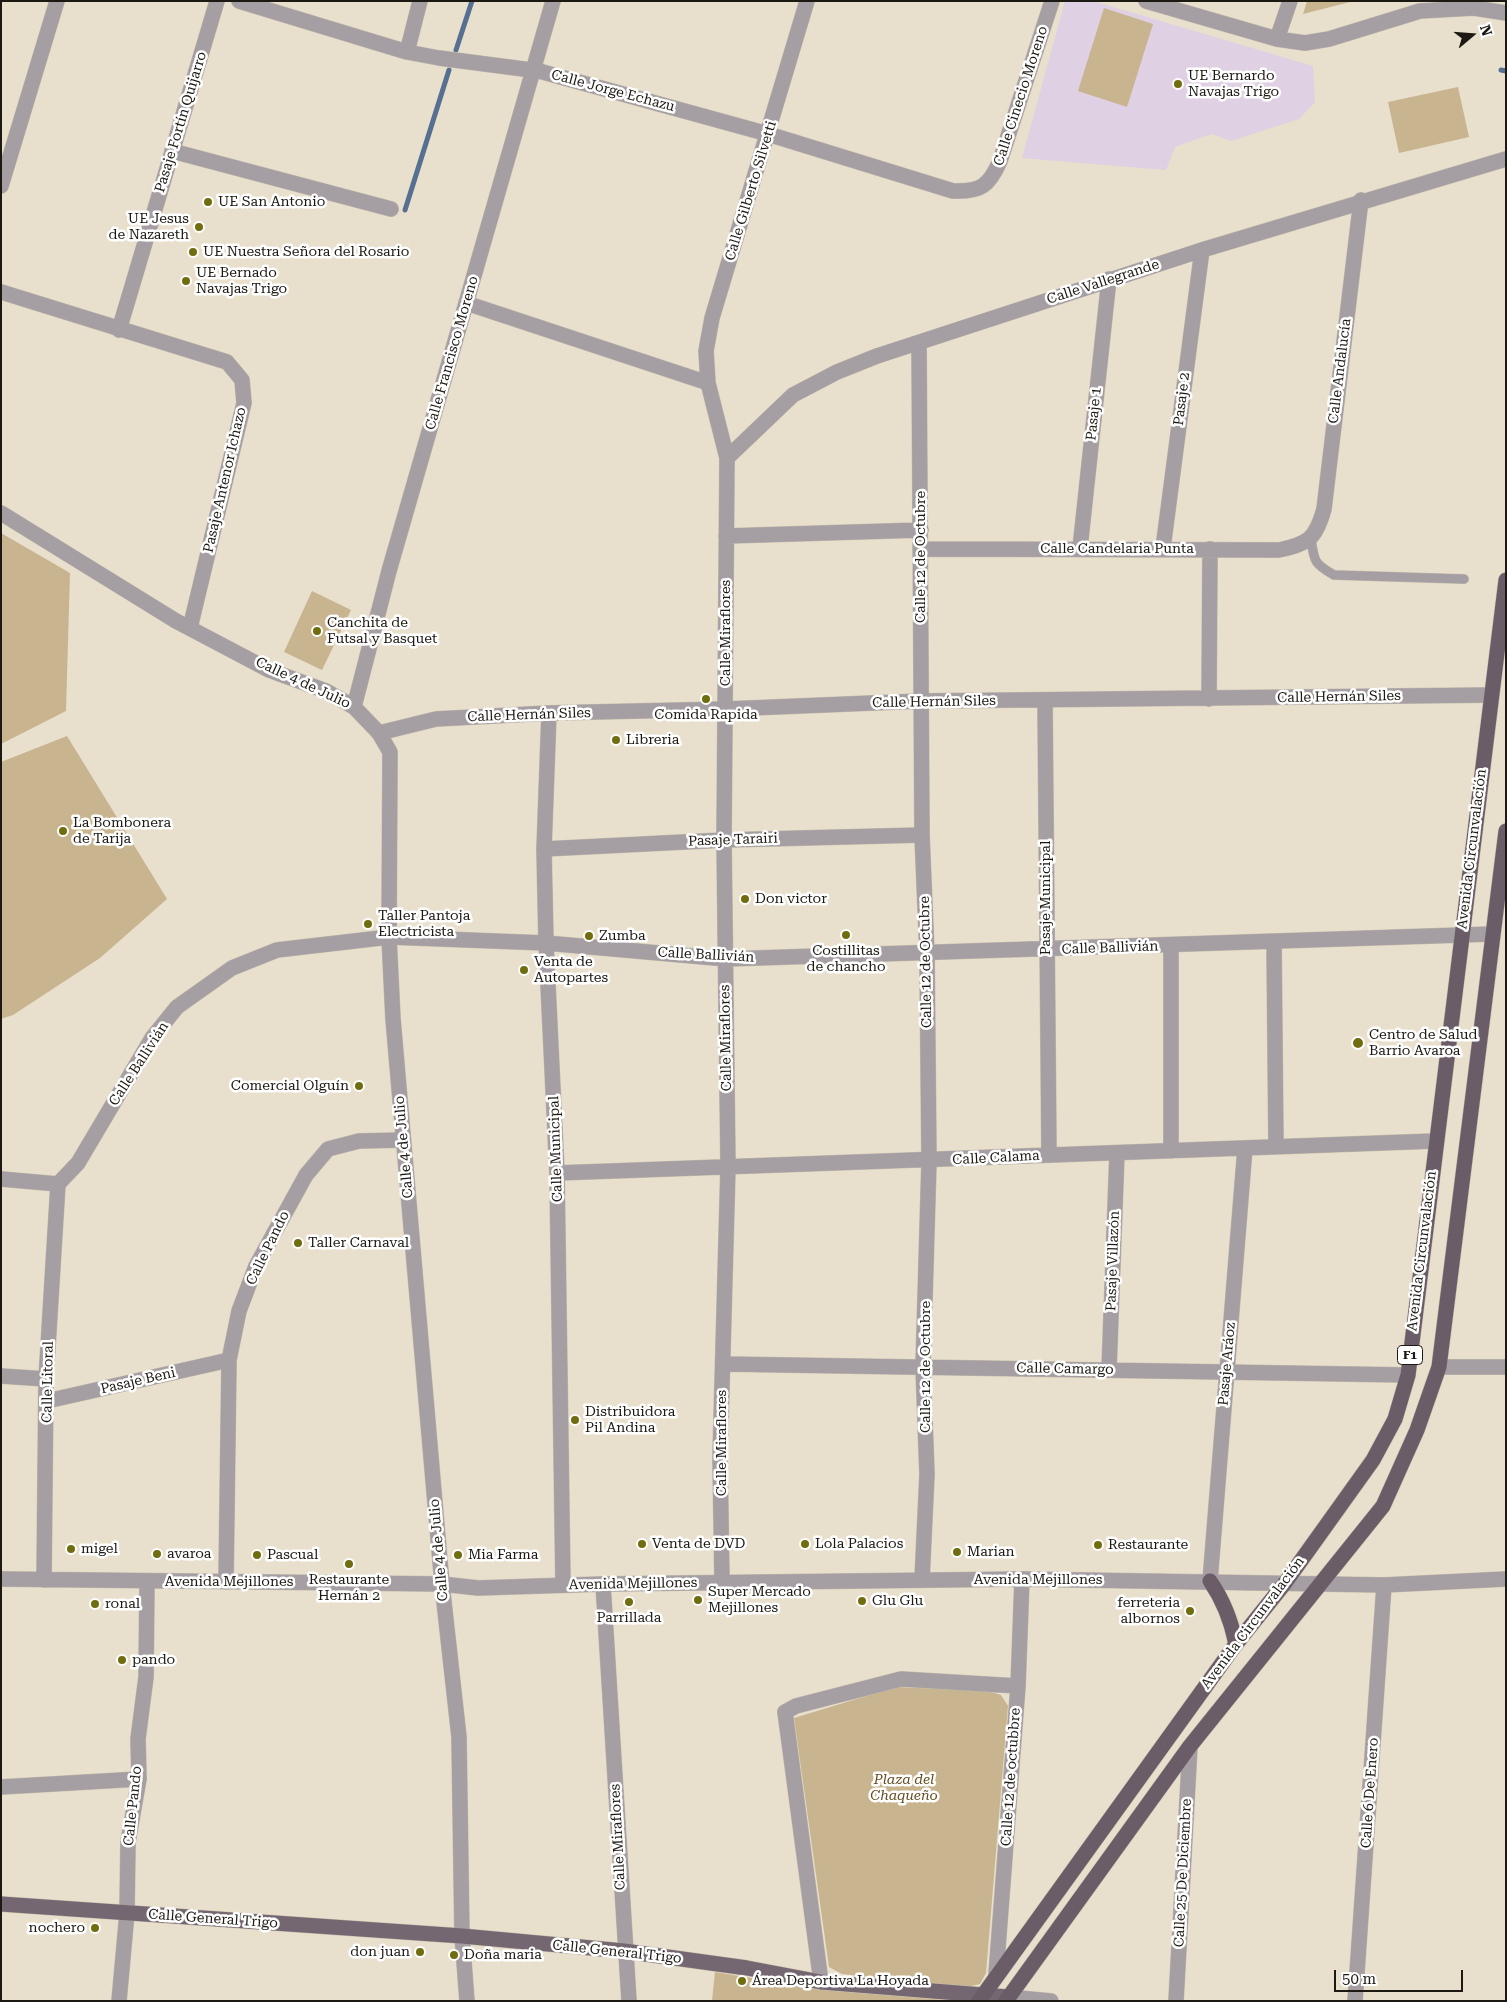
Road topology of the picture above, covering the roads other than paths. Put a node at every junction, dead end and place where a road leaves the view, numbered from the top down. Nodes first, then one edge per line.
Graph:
1 (57, 1) edge
2 (217, 1) edge
3 (239, 1) edge
4 (420, 1) edge
5 (553, 1) edge
6 (807, 1) edge
7 (1052, 1) edge
8 (1146, 1) edge
9 (1290, 1) edge
10 (1506, 13) edge
11 (1277, 39) junction
12 (407, 52) junction
13 (533, 70) junction
14 (768, 134) junction
15 (172, 151) junction
16 (1506, 159) edge
17 (1, 186) edge
18 (984, 187) joint
19 (1361, 200) junction
20 (390, 209) dead end
21 (1202, 250) junction
22 (1109, 280) junction
23 (1, 292) edge
24 (466, 303) junction
25 (119, 330) junction
26 (919, 344) junction
27 (708, 383) junction
28 (721, 435) joint
29 (727, 458) junction
30 (1, 514) edge
31 (921, 530) junction
32 (726, 536) junction
33 (1311, 539) junction
34 (1080, 548) junction
35 (1163, 548) junction
36 (1210, 549) junction
37 (921, 550) junction
38 (1464, 579) dead end
39 (1506, 580) edge
40 (190, 628) junction
41 (1491, 695) junction
42 (1209, 699) junction
43 (921, 701) junction
44 (1045, 701) junction
45 (354, 707) junction
46 (726, 709) junction
47 (549, 713) junction
48 (379, 733) junction
49 (1506, 831) edge
50 (922, 835) junction
51 (724, 840) junction
52 (544, 849) junction
53 (1492, 934) junction
54 (1462, 936) junction
55 (389, 937) junction
56 (1274, 942) junction
57 (546, 943) junction
58 (1171, 946) junction
59 (1046, 950) junction
60 (927, 954) junction
61 (726, 959) junction
62 (403, 1140) junction
63 (1435, 1141) junction
64 (1276, 1147) junction
65 (1245, 1148) junction
66 (1171, 1151) junction
67 (1118, 1153) junction
68 (1049, 1155) junction
69 (929, 1161) junction
70 (728, 1167) junction
71 (558, 1173) junction
72 (1, 1179) edge
73 (58, 1184) junction
74 (229, 1360) junction
75 (723, 1364) junction
76 (923, 1367) junction
77 (1439, 1367) junction
78 (1506, 1367) edge
79 (1109, 1370) junction
80 (1226, 1372) junction
81 (1408, 1375) junction
82 (1, 1376) edge
83 (46, 1379) junction
84 (47, 1401) junction
85 (1, 1579) edge
86 (1506, 1579) edge
87 (44, 1580) junction
88 (922, 1580) junction
89 (1022, 1580) junction
90 (1210, 1581) junction
91 (147, 1582) junction
92 (226, 1582) junction
93 (722, 1582) junction
94 (1285, 1583) junction
95 (442, 1584) junction
96 (604, 1584) junction
97 (1322, 1584) junction
98 (563, 1585) junction
99 (1384, 1585) junction
100 (1236, 1644) junction
101 (1018, 1686) junction
102 (1190, 1746) junction
103 (138, 1779) junction
104 (1, 1787) edge
105 (1, 1904) edge
106 (127, 1913) junction
107 (462, 1936) junction
108 (624, 1951) junction
109 (996, 1974) junction
110 (821, 1982) junction
111 (981, 1998) edge
112 (1007, 1999) edge
113 (119, 2001) edge
114 (467, 2001) edge
115 (629, 2001) edge
116 (1051, 2001) edge
117 (1176, 2001) edge
118 (1355, 2001) edge

1 - 17 street
2 - 15 street, Pasaje Fortín Quijarro
3 - 12 street, Calle Jorge Echazu
4 - 12 street
5 - 13 street, Calle Francisco Moreno
6 - 14 street, Calle Gilberto Silvetti
7 - 18 street, Calle Cinecio Moreno
8 - 11 street
9 - 11 street
10 - 11 street
12 - 13 street, Calle Jorge Echazu
13 - 14 street, Calle Jorge Echazu
13 - 24 street, Calle Francisco Moreno
14 - 18 street, Calle Jorge Echazu
14 - 27 street, Calle Gilberto Silvetti
15 - 20 street
15 - 25 street, Pasaje Fortín Quijarro
16 - 19 street, Calle Vallegrande
19 - 21 street, Calle Vallegrande
19 - 33 street, Calle Andalucía
21 - 22 street, Calle Vallegrande
21 - 35 street, Pasaje 2
22 - 26 street, Calle Vallegrande
22 - 34 street, Pasaje 1
23 - 25 street, Pasaje Antenor Ichazo
24 - 27 street
24 - 45 street, Calle Francisco Moreno
25 - 40 street, Pasaje Antenor Ichazo
26 - 29 street, Calle Vallegrande
26 - 31 street, Calle 12 de Octubre
27 - 28 street, Calle Gilberto Silvetti
28 - 29 street, Calle Miraflores
29 - 32 street, Calle Miraflores
30 - 40 street, Calle 4 de Julio
31 - 32 street
31 - 37 street, Calle 12 de Octubre
32 - 46 street, Calle Miraflores
33 - 36 street, Calle Candelaria Punta
33 - 38 lane
34 - 35 street, Calle Candelaria Punta
34 - 37 street, Calle Candelaria Punta
35 - 36 street, Calle Candelaria Punta
36 - 42 street
37 - 43 street, Calle 12 de Octubre
39 - 41 highway, Avenida Circunvalación / F1
40 - 45 street, Calle 4 de Julio
41 - 42 street, Calle Hernán Siles
41 - 54 highway, Avenida Circunvalación / F1
42 - 44 street, Calle Hernán Siles
43 - 44 street, Calle Hernán Siles
43 - 46 street, Calle Hernán Siles
43 - 50 street, Calle 12 de Octubre
44 - 59 street, Pasaje Municipal
45 - 48 street, Calle 4 de Julio
46 - 47 street, Calle Hernán Siles
46 - 51 street, Calle Miraflores
47 - 48 street, Calle Hernán Siles
47 - 52 street, Calle Municipal
48 - 55 street, Calle 4 de Julio
49 - 53 highway, Avenida Circunvalación / F1
50 - 51 street, Pasaje Tarairi
50 - 60 street, Calle 12 de Octubre
51 - 52 street, Pasaje Tarairi
51 - 61 street, Calle Miraflores
52 - 57 street, Calle Municipal
53 - 54 street, Calle Ballivián
53 - 77 highway, Avenida Circunvalación / F1
54 - 56 street, Calle Ballivián
54 - 63 highway, Avenida Circunvalación / F1
55 - 57 street, Calle Ballivián
55 - 62 street, Calle 4 de Julio
55 - 73 street, Calle Ballivián
56 - 58 street, Calle Ballivián
56 - 64 street
57 - 61 street, Calle Ballivián
57 - 71 street, Calle Municipal
58 - 59 street, Calle Ballivián
58 - 66 street
59 - 60 street, Calle Ballivián
59 - 68 street, Pasaje Municipal
60 - 61 street, Calle Ballivián
60 - 69 street, Calle 12 de Octubre
61 - 70 street, Calle Miraflores
62 - 74 street, Calle Pando
62 - 95 street, Calle 4 de Julio
63 - 64 street, Calle Calama
63 - 81 highway, Avenida Circunvalación / F1
64 - 65 street, Calle Calama
65 - 66 street, Calle Calama
65 - 80 street, Pasaje Aráoz
66 - 67 street, Calle Calama
67 - 68 street, Calle Calama
67 - 79 street, Pasaje Villazón
68 - 69 street, Calle Calama
69 - 70 street, Calle Calama
69 - 76 street, Calle 12 de Octubre
70 - 71 street, Calle Calama
70 - 75 street, Calle Miraflores
71 - 98 street, Calle Municipal
72 - 73 street
73 - 83 street, Calle Litoral
74 - 84 street, Pasaje Beni
74 - 92 street, Calle Pando
75 - 76 street, Calle Camargo
75 - 93 street, Calle Miraflores
76 - 79 street, Calle Camargo
76 - 88 street, Calle 12 de Octubre
77 - 78 street
77 - 97 highway, Avenida Circunvalación / F1
79 - 80 street, Calle Camargo
80 - 81 street, Calle Camargo
80 - 90 street, Pasaje Aráoz
81 - 94 highway, Avenida Circunvalación / F1
82 - 83 street
83 - 84 street, Calle Litoral
84 - 87 street, Calle Litoral
85 - 87 street, Avenida Mejillones
86 - 99 street, Avenida Mejillones
87 - 91 street, Avenida Mejillones
88 - 89 street, Avenida Mejillones
88 - 93 street, Avenida Mejillones
89 - 90 street, Avenida Mejillones
89 - 101 street, Calle 12 de octubbre
90 - 94 street, Avenida Mejillones
90 - 100 highway
91 - 92 street, Avenida Mejillones
91 - 103 street, Calle Pando
92 - 95 street, Avenida Mejillones
93 - 96 street, Avenida Mejillones
94 - 97 street, Avenida Mejillones
94 - 100 highway, Avenida Circunvalación / F1
95 - 98 street, Avenida Mejillones
95 - 107 street, Calle 4 de Julio
96 - 98 street, Avenida Mejillones
96 - 108 street, Calle Miraflores
97 - 99 street, Avenida Mejillones
97 - 102 highway, Avenida Circunvalación / F1
99 - 118 street, Calle 6 De Enero
100 - 109 highway, Avenida Circunvalación / F1
101 - 109 street, Calle 12 de octubbre
101 - 110 street
102 - 112 highway, Avenida Circunvalación / F1
102 - 117 street, Calle 25 De Diciembre
103 - 104 street
103 - 106 street, Calle Pando
105 - 106 main road, Calle General Trigo
106 - 107 main road, Calle General Trigo
106 - 113 street, Calle Pando
107 - 108 main road, Calle General Trigo
107 - 114 street, Calle 4 de Julio
108 - 110 main road, Calle General Trigo
108 - 115 street, Calle Miraflores
109 - 111 highway, Avenida Circunvalación / F1
110 - 111 main road, Calle General Trigo
111 - 112 main road, Calle General Trigo
112 - 116 street, Calle General Trigo

